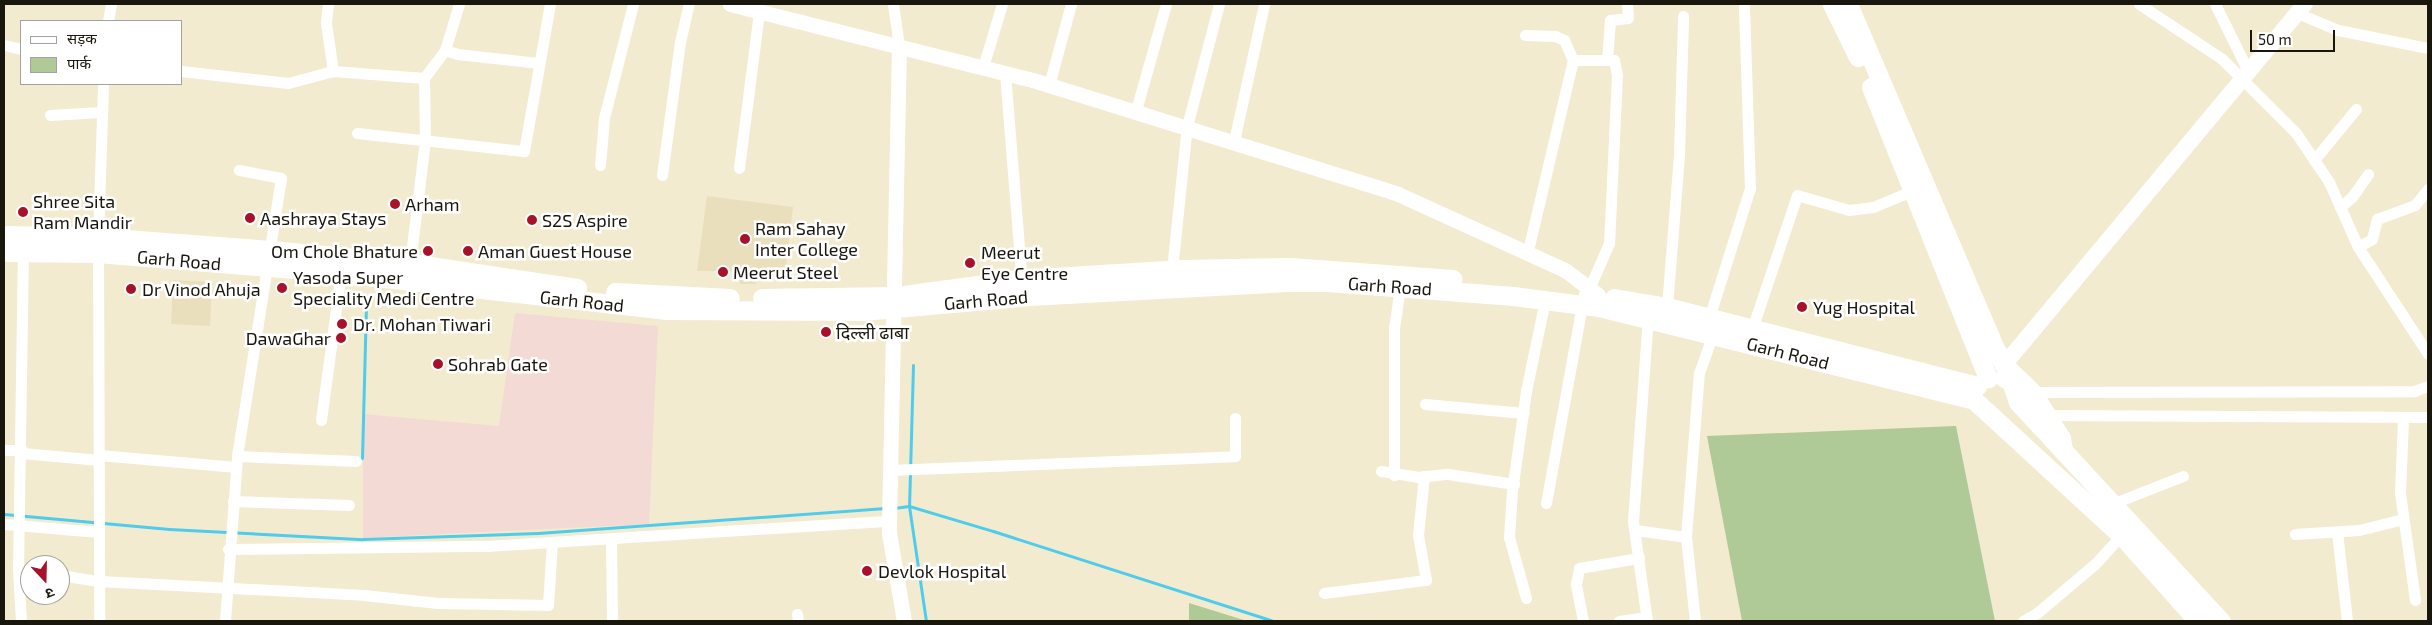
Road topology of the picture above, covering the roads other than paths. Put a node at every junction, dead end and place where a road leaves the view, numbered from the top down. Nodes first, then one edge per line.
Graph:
1 (111, 4) edge
2 (328, 4) edge
3 (459, 4) edge
4 (550, 4) edge
5 (632, 4) edge
6 (689, 4) edge
7 (730, 4) edge
8 (892, 4) edge
9 (1002, 4) edge
10 (1072, 4) edge
11 (1166, 4) edge
12 (1219, 4) edge
13 (1264, 4) edge
14 (1628, 4) edge
15 (1744, 4) edge
16 (1832, 4) edge
17 (1848, 4) edge
18 (2139, 4) edge
19 (2215, 4) edge
20 (2301, 8) edge
21 (760, 11) junction
22 (1683, 16) dead end
23 (108, 20) edge
24 (1525, 35) dead end
25 (4, 45) edge
26 (898, 46) junction
27 (2428, 48) edge
28 (20, 49) edge
29 (445, 50) junction
30 (1573, 60) junction
31 (1607, 60) junction
32 (538, 63) junction
33 (983, 67) junction
34 (182, 72) edge
35 (333, 72) junction
36 (1005, 73) junction
37 (2244, 75) junction
38 (424, 78) junction
39 (103, 85) edge
40 (1049, 85) junction
41 (2356, 109) dead end
42 (1136, 110) junction
43 (100, 112) junction
44 (1889, 112) junction
45 (50, 116) dead end
46 (1186, 126) junction
47 (357, 133) dead end
48 (424, 140) junction
49 (1234, 141) junction
50 (2314, 160) junction
51 (600, 165) dead end
52 (739, 168) dead end
53 (239, 170) dead end
54 (2368, 174) dead end
55 (662, 175) dead end
56 (2428, 188) edge
57 (1914, 190) junction
58 (2340, 206) junction
59 (4, 235) edge
60 (63, 244) junction
61 (98, 245) junction
62 (2358, 247) junction
63 (4, 252) edge
64 (23, 252) junction
65 (1527, 254) junction
66 (269, 259) junction
67 (1172, 270) junction
68 (409, 272) junction
69 (341, 273) junction
70 (1268, 275) junction
71 (1325, 275) junction
72 (1437, 283) junction
73 (1400, 287) junction
74 (1022, 288) junction
75 (1590, 297) junction
76 (1546, 300) junction
77 (896, 302) junction
78 (1667, 308) junction
79 (1648, 317) junction
80 (1711, 326) junction
81 (1752, 329) junction
82 (1807, 351) junction
83 (2428, 354) edge
84 (2004, 365) junction
85 (2428, 386) edge
86 (2032, 392) junction
87 (1981, 394) junction
88 (1425, 404) dead end
89 (1524, 412) junction
90 (2047, 416) junction
91 (2428, 417) edge
92 (1235, 418) dead end
93 (2403, 419) junction
94 (321, 420) dead end
95 (4, 450) edge
96 (2063, 451) junction
97 (22, 452) junction
98 (99, 457) junction
99 (236, 461) junction
100 (356, 461) dead end
101 (890, 470) junction
102 (1381, 471) dead end
103 (1394, 474) junction
104 (1424, 476) junction
105 (2183, 476) dead end
106 (1514, 484) junction
107 (232, 501) junction
108 (1546, 503) dead end
109 (2114, 503) junction
110 (349, 505) dead end
111 (2403, 519) junction
112 (889, 521) junction
113 (4, 524) edge
114 (19, 524) junction
115 (2127, 529) junction
116 (1635, 530) junction
117 (99, 532) junction
118 (2338, 532) junction
119 (2295, 534) dead end
120 (1686, 537) junction
121 (611, 539) junction
122 (552, 542) junction
123 (228, 545) junction
124 (1639, 558) junction
125 (18, 570) joint
126 (70, 577) edge
127 (99, 581) junction
128 (226, 588) junction
129 (1324, 592) dead end
130 (1526, 598) dead end
131 (2416, 600) dead end
132 (1647, 619) edge
133 (21, 621) edge
134 (99, 621) edge
135 (225, 621) edge
136 (612, 621) edge
137 (904, 621) edge
138 (1583, 621) edge
139 (1619, 621) edge
140 (1695, 621) edge
141 (2023, 621) edge
142 (2198, 621) edge
143 (2221, 621) edge
144 (2347, 621) edge

1 - 23 street
2 - 35 street
3 - 29 street
4 - 32 street
5 - 51 street
6 - 55 street
7 - 21 street
8 - 26 street
9 - 33 street
10 - 40 street
11 - 42 street
12 - 46 street
13 - 49 street
14 - 31 street
15 - 80 street
16 - 44 main road
17 - 44 main road
18 - 37 street
19 - 37 street
20 - 27 street
20 - 37 main road
21 - 26 street
21 - 52 street
22 - 78 street
24 - 30 street
25 - 28 street
26 - 33 street
26 - 77 street
29 - 32 street
29 - 38 street
30 - 31 street
30 - 65 street
31 - 75 street
32 - 48 street
33 - 36 street
34 - 35 street
35 - 38 street
36 - 40 street
36 - 74 street
37 - 50 street
37 - 84 main road
38 - 48 street
39 - 43 street
40 - 42 street
41 - 50 street
42 - 46 street
43 - 45 street
43 - 61 street
44 - 57 main road
44 - 84 main road
46 - 49 street
46 - 67 street
47 - 48 street
48 - 68 street
49 - 65 street
50 - 58 street
53 - 66 street
54 - 58 street
56 - 62 street
57 - 81 street
57 - 87 main road
58 - 62 street
59 - 60 main road, Garh Road
60 - 61 main road, Garh Road
60 - 64 main road, Garh Road
61 - 66 main road, Garh Road
61 - 98 street
62 - 83 street
63 - 64 main road, Garh Road
64 - 97 street
65 - 75 street
66 - 68 main road, Garh Road
66 - 69 main road, Garh Road
66 - 99 street
67 - 70 main road, Garh Road
67 - 74 main road, Garh Road
68 - 69 main road, Garh Road
68 - 77 main road, Garh Road
69 - 94 street
70 - 71 main road, Garh Road
70 - 74 main road, Garh Road
71 - 72 main road, Garh Road
71 - 73 main road, Garh Road
72 - 73 main road, Garh Road
72 - 75 main road, Garh Road
72 - 76 main road, Garh Road
73 - 103 street
74 - 77 main road, Garh Road
75 - 76 main road, Garh Road
75 - 78 main road, Garh Road
75 - 79 main road, Garh Road
75 - 108 street
76 - 89 street
77 - 101 street
78 - 80 main road, Garh Road
79 - 80 main road, Garh Road
79 - 116 street
80 - 81 main road, Garh Road
80 - 82 main road, Garh Road
80 - 120 street
81 - 82 main road, Garh Road
82 - 87 main road, Garh Road
84 - 86 main road
85 - 86 street
86 - 90 main road
87 - 96 main road, Garh Road
87 - 115 main road
88 - 89 street
89 - 106 street
90 - 93 street
90 - 96 main road
91 - 93 street
92 - 101 street
93 - 111 street
95 - 97 street
96 - 109 main road
97 - 98 street
97 - 114 street
98 - 99 street
98 - 117 street
99 - 100 street
99 - 107 street
101 - 112 street
102 - 103 street
103 - 104 street
104 - 106 street
104 - 129 street
105 - 109 street
106 - 130 street
107 - 110 street
107 - 123 street
109 - 115 main road
111 - 118 street
111 - 131 street
112 - 121 street
112 - 137 street
113 - 114 street
114 - 117 street
114 - 125 street
115 - 141 street
115 - 142 main road
115 - 143 main road
116 - 120 street
116 - 124 street
117 - 127 street
118 - 119 street
118 - 144 street
120 - 140 street
121 - 122 street
121 - 136 street
122 - 123 street
122 - 128 street
123 - 128 street
124 - 132 street
124 - 138 street
125 - 133 street
126 - 127 street
127 - 128 street
127 - 134 street
128 - 135 street
132 - 139 street

